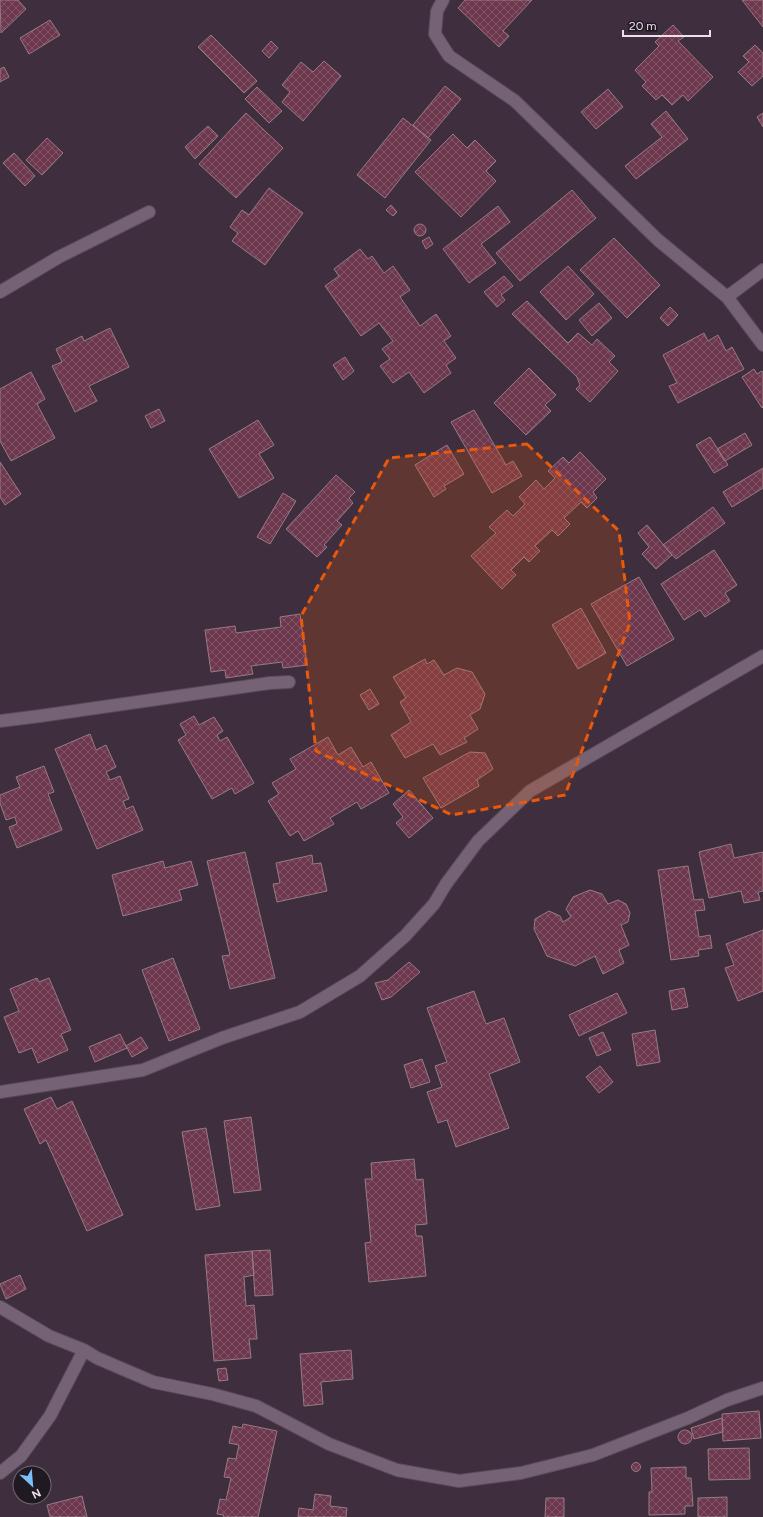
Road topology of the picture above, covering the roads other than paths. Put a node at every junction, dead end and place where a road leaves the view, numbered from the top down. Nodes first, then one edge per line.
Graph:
1 (443, 0) edge
2 (149, 212) dead end
3 (763, 270) edge
4 (0, 292) edge
5 (726, 297) junction
6 (763, 345) edge
7 (763, 656) edge
8 (289, 682) dead end
9 (0, 721) edge
10 (0, 1092) edge
11 (0, 1307) edge
12 (84, 1350) junction
13 (763, 1388) edge
14 (0, 1473) edge

1 - 5 street
2 - 4 street
3 - 5 street
5 - 6 street
7 - 10 street
8 - 9 street
11 - 12 street
12 - 13 street
12 - 14 street

